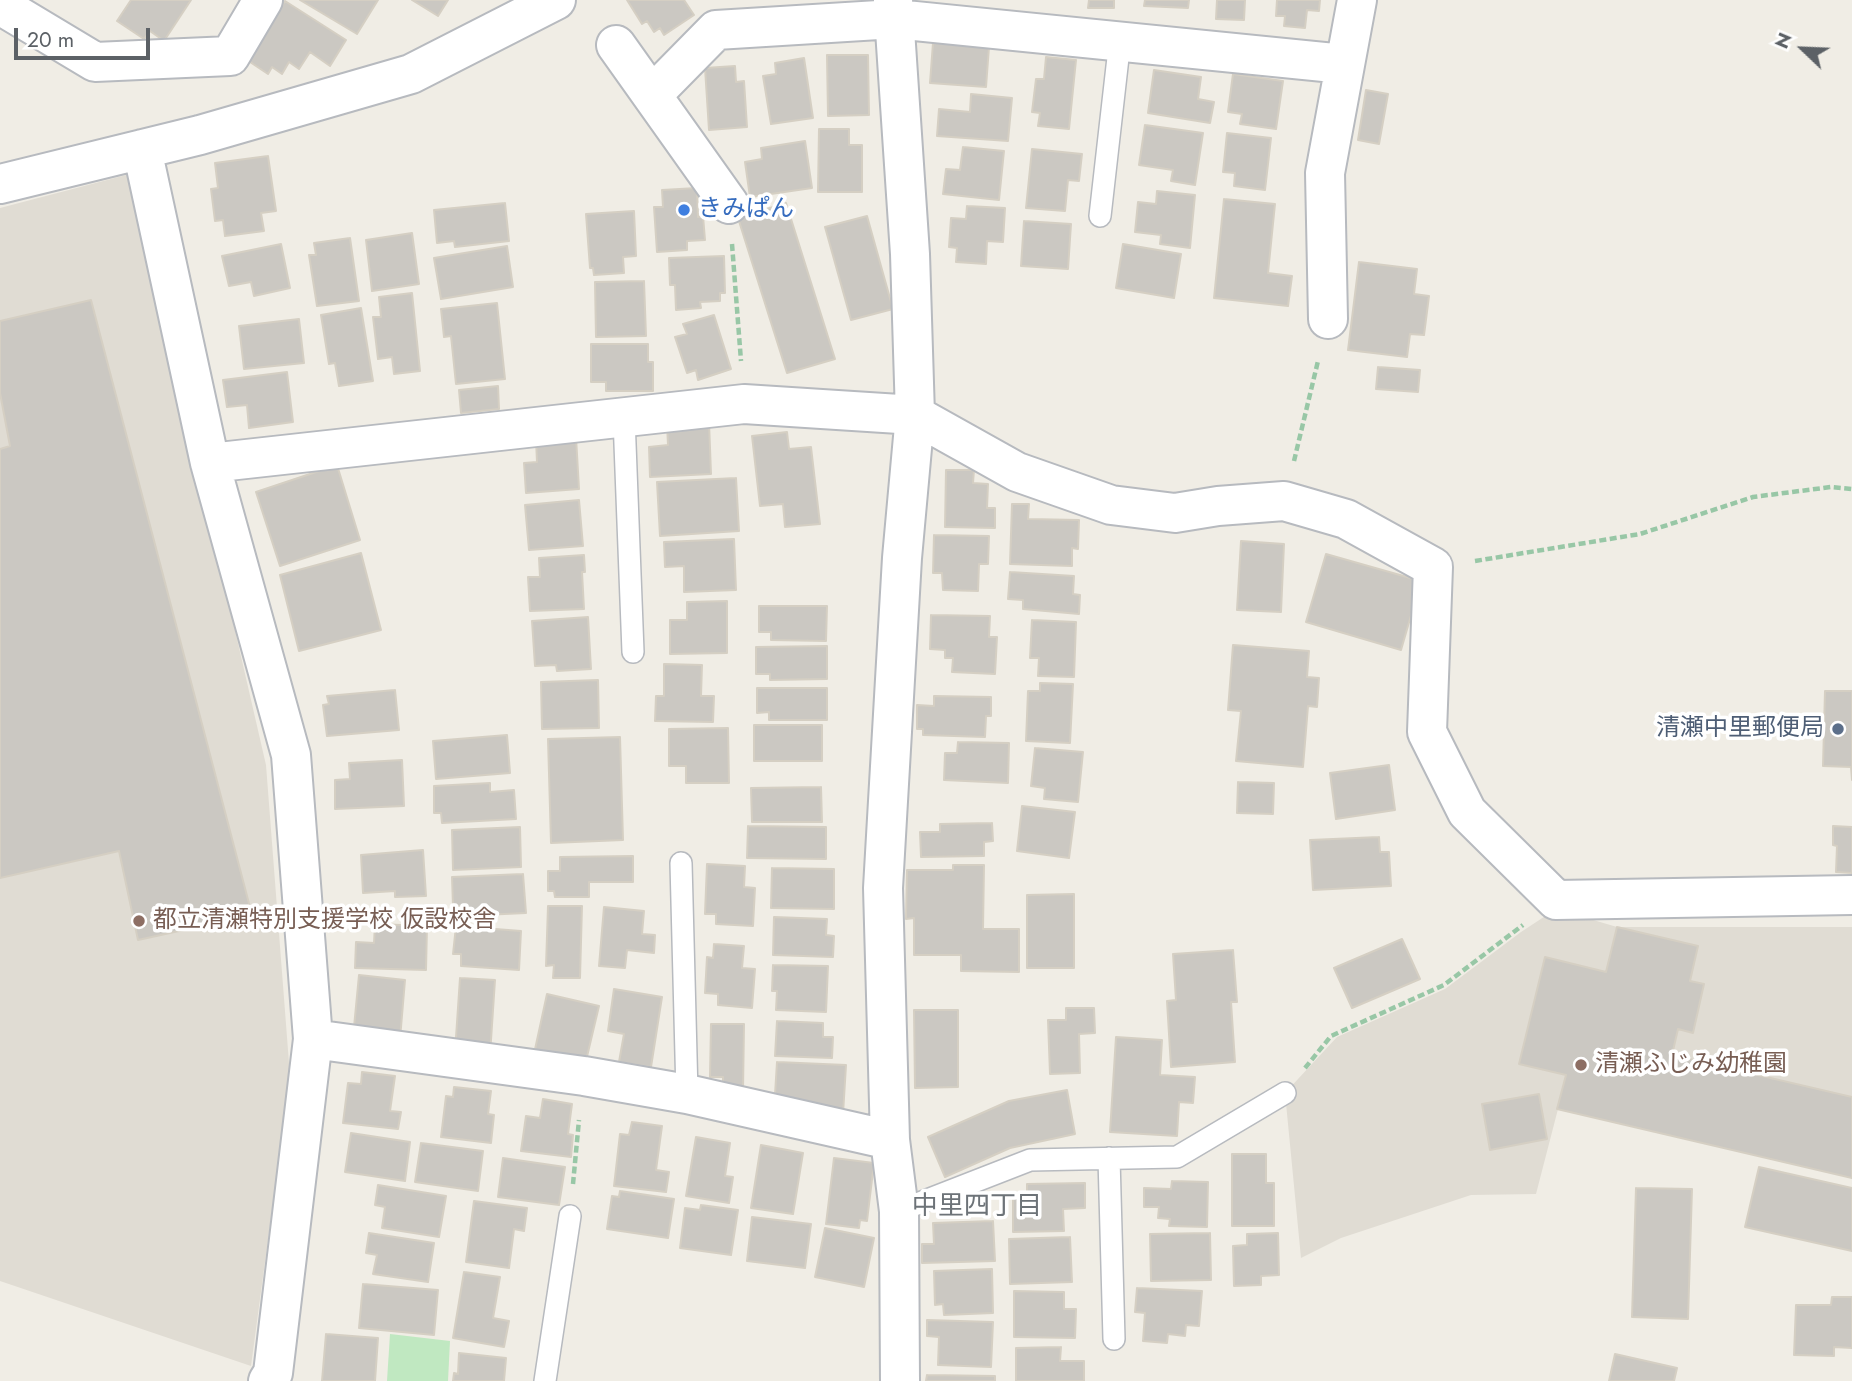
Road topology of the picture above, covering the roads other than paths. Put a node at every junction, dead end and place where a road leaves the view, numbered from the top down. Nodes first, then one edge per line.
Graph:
1 (263, 0) edge
2 (556, 0) edge
3 (1357, 0) edge
4 (0, 5) edge
5 (894, 9) edge
6 (1120, 40) junction
7 (616, 44) dead end
8 (1345, 64) junction
9 (652, 95) junction
10 (142, 149) junction
11 (0, 184) edge
12 (729, 204) road end
13 (1100, 216) dead end
14 (1328, 319) road end
15 (915, 415) junction
16 (624, 418) junction
17 (210, 463) junction
18 (632, 652) dead end
19 (681, 863) dead end
20 (1852, 895) edge
21 (313, 1039) junction
22 (1285, 1093) road end
23 (687, 1094) junction
24 (890, 1140) junction
25 (1110, 1158) junction
26 (899, 1211) junction
27 (570, 1216) road end
28 (1114, 1339) dead end
29 (268, 1381) edge
30 (545, 1381) edge
31 (900, 1381) edge

1 - 4 street
2 - 10 street
3 - 8 street
5 - 6 street
5 - 9 street
5 - 15 street
6 - 8 street
6 - 13 lane
7 - 9 street
8 - 14 street
9 - 12 street
10 - 11 street
10 - 17 street
15 - 16 street
15 - 20 street
15 - 24 street
16 - 17 street
16 - 18 lane
17 - 21 street
19 - 23 lane
21 - 23 street
21 - 29 street
22 - 25 lane
23 - 24 street
24 - 26 street
25 - 26 lane
25 - 28 lane
26 - 31 street
27 - 30 lane

